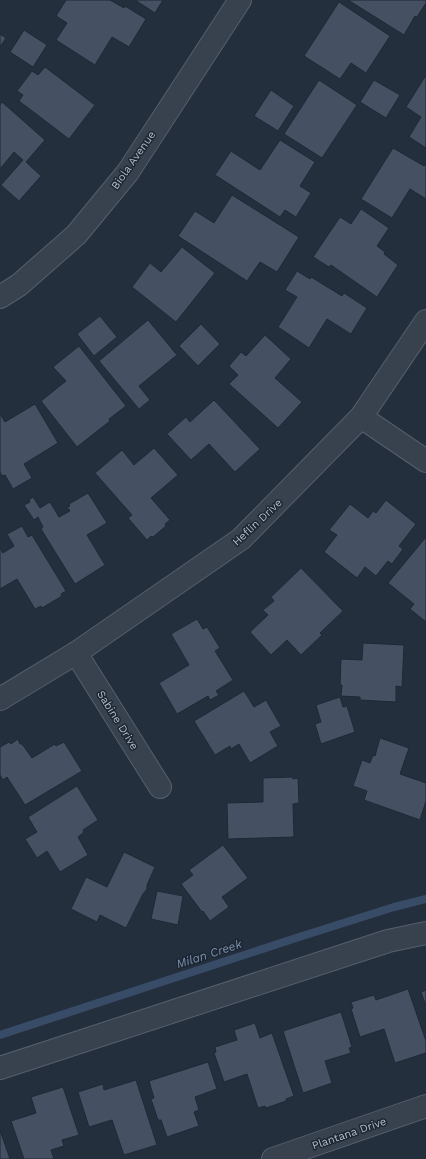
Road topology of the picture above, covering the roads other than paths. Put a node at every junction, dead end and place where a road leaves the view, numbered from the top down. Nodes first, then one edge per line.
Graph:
1 (240, 0) edge
2 (0, 297) edge
3 (426, 321) edge
4 (361, 417) junction
5 (426, 461) edge
6 (76, 653) junction
7 (0, 699) edge
8 (160, 787) dead end
9 (426, 933) edge
10 (0, 1068) edge
11 (426, 1107) edge
12 (273, 1159) edge

1 - 2 street, Biola Avenue
3 - 4 street, Heflin Drive
4 - 5 street
4 - 6 street, Heflin Drive
6 - 7 street, Heflin Drive
6 - 8 street, Sabine Drive
9 - 10 street
11 - 12 street, Plantana Drive

